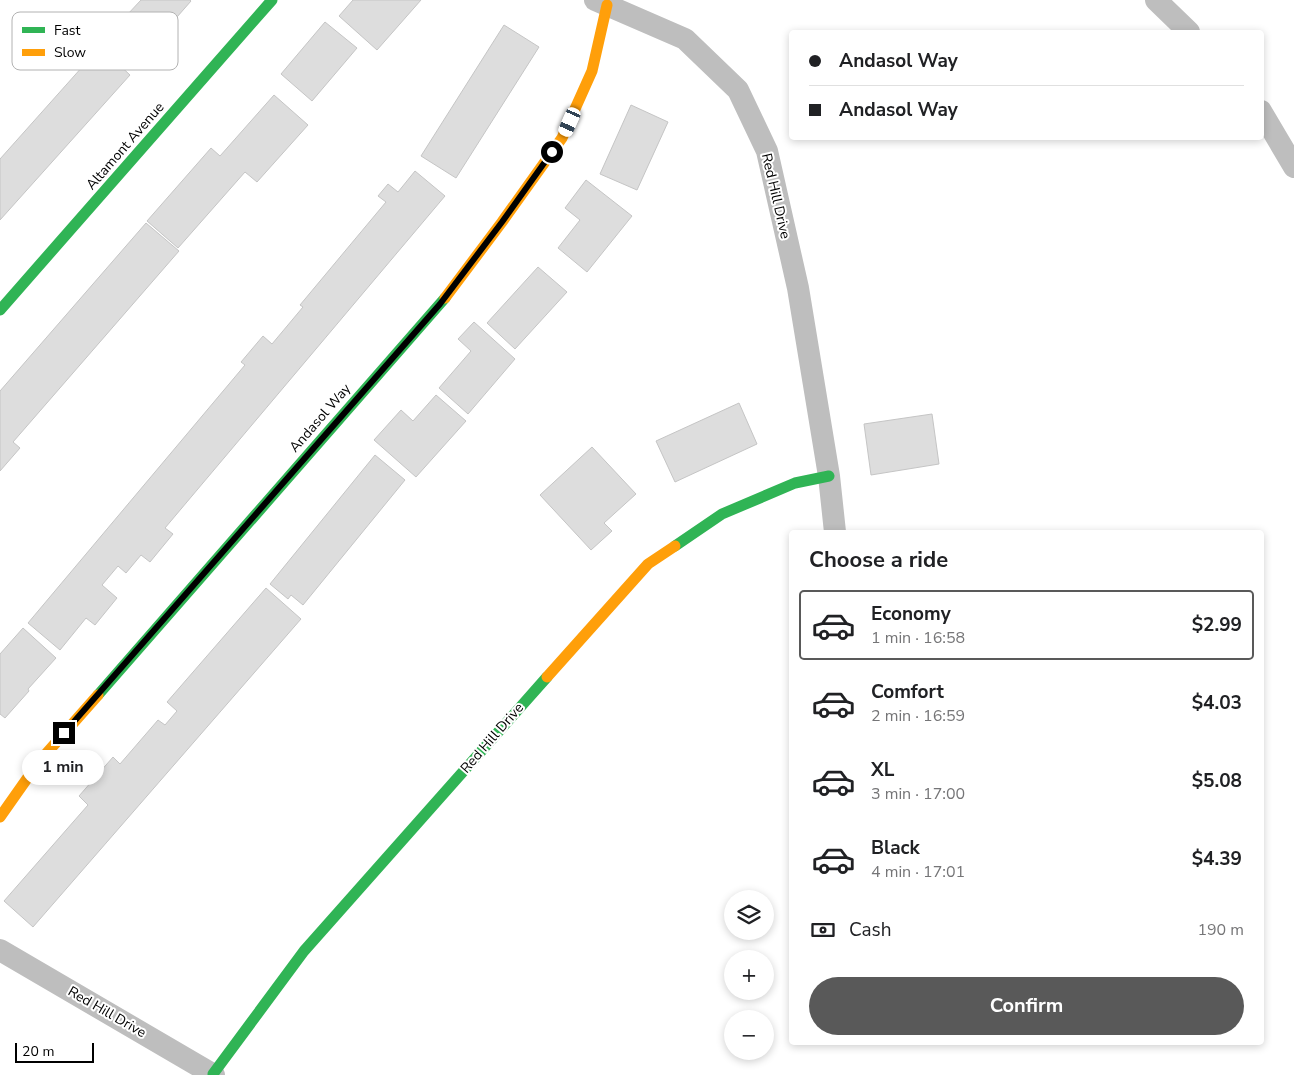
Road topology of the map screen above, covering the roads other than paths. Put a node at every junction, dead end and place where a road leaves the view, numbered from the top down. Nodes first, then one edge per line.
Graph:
1 (272, 0) edge
2 (1156, 0) edge
3 (601, 3) edge
4 (1187, 30) edge
5 (1264, 117) edge
6 (1294, 167) edge
7 (0, 310) edge
8 (830, 476) junction
9 (835, 530) edge
10 (0, 817) edge
11 (0, 950) edge
12 (214, 1075) edge

1 - 7 street, Altamont Avenue
2 - 4 street
3 - 8 street, Red Hill Drive
3 - 10 street, Andasol Way
5 - 6 street
8 - 9 street, Red Hill Drive
8 - 12 street, Red Hill Drive
11 - 12 street, Red Hill Drive

